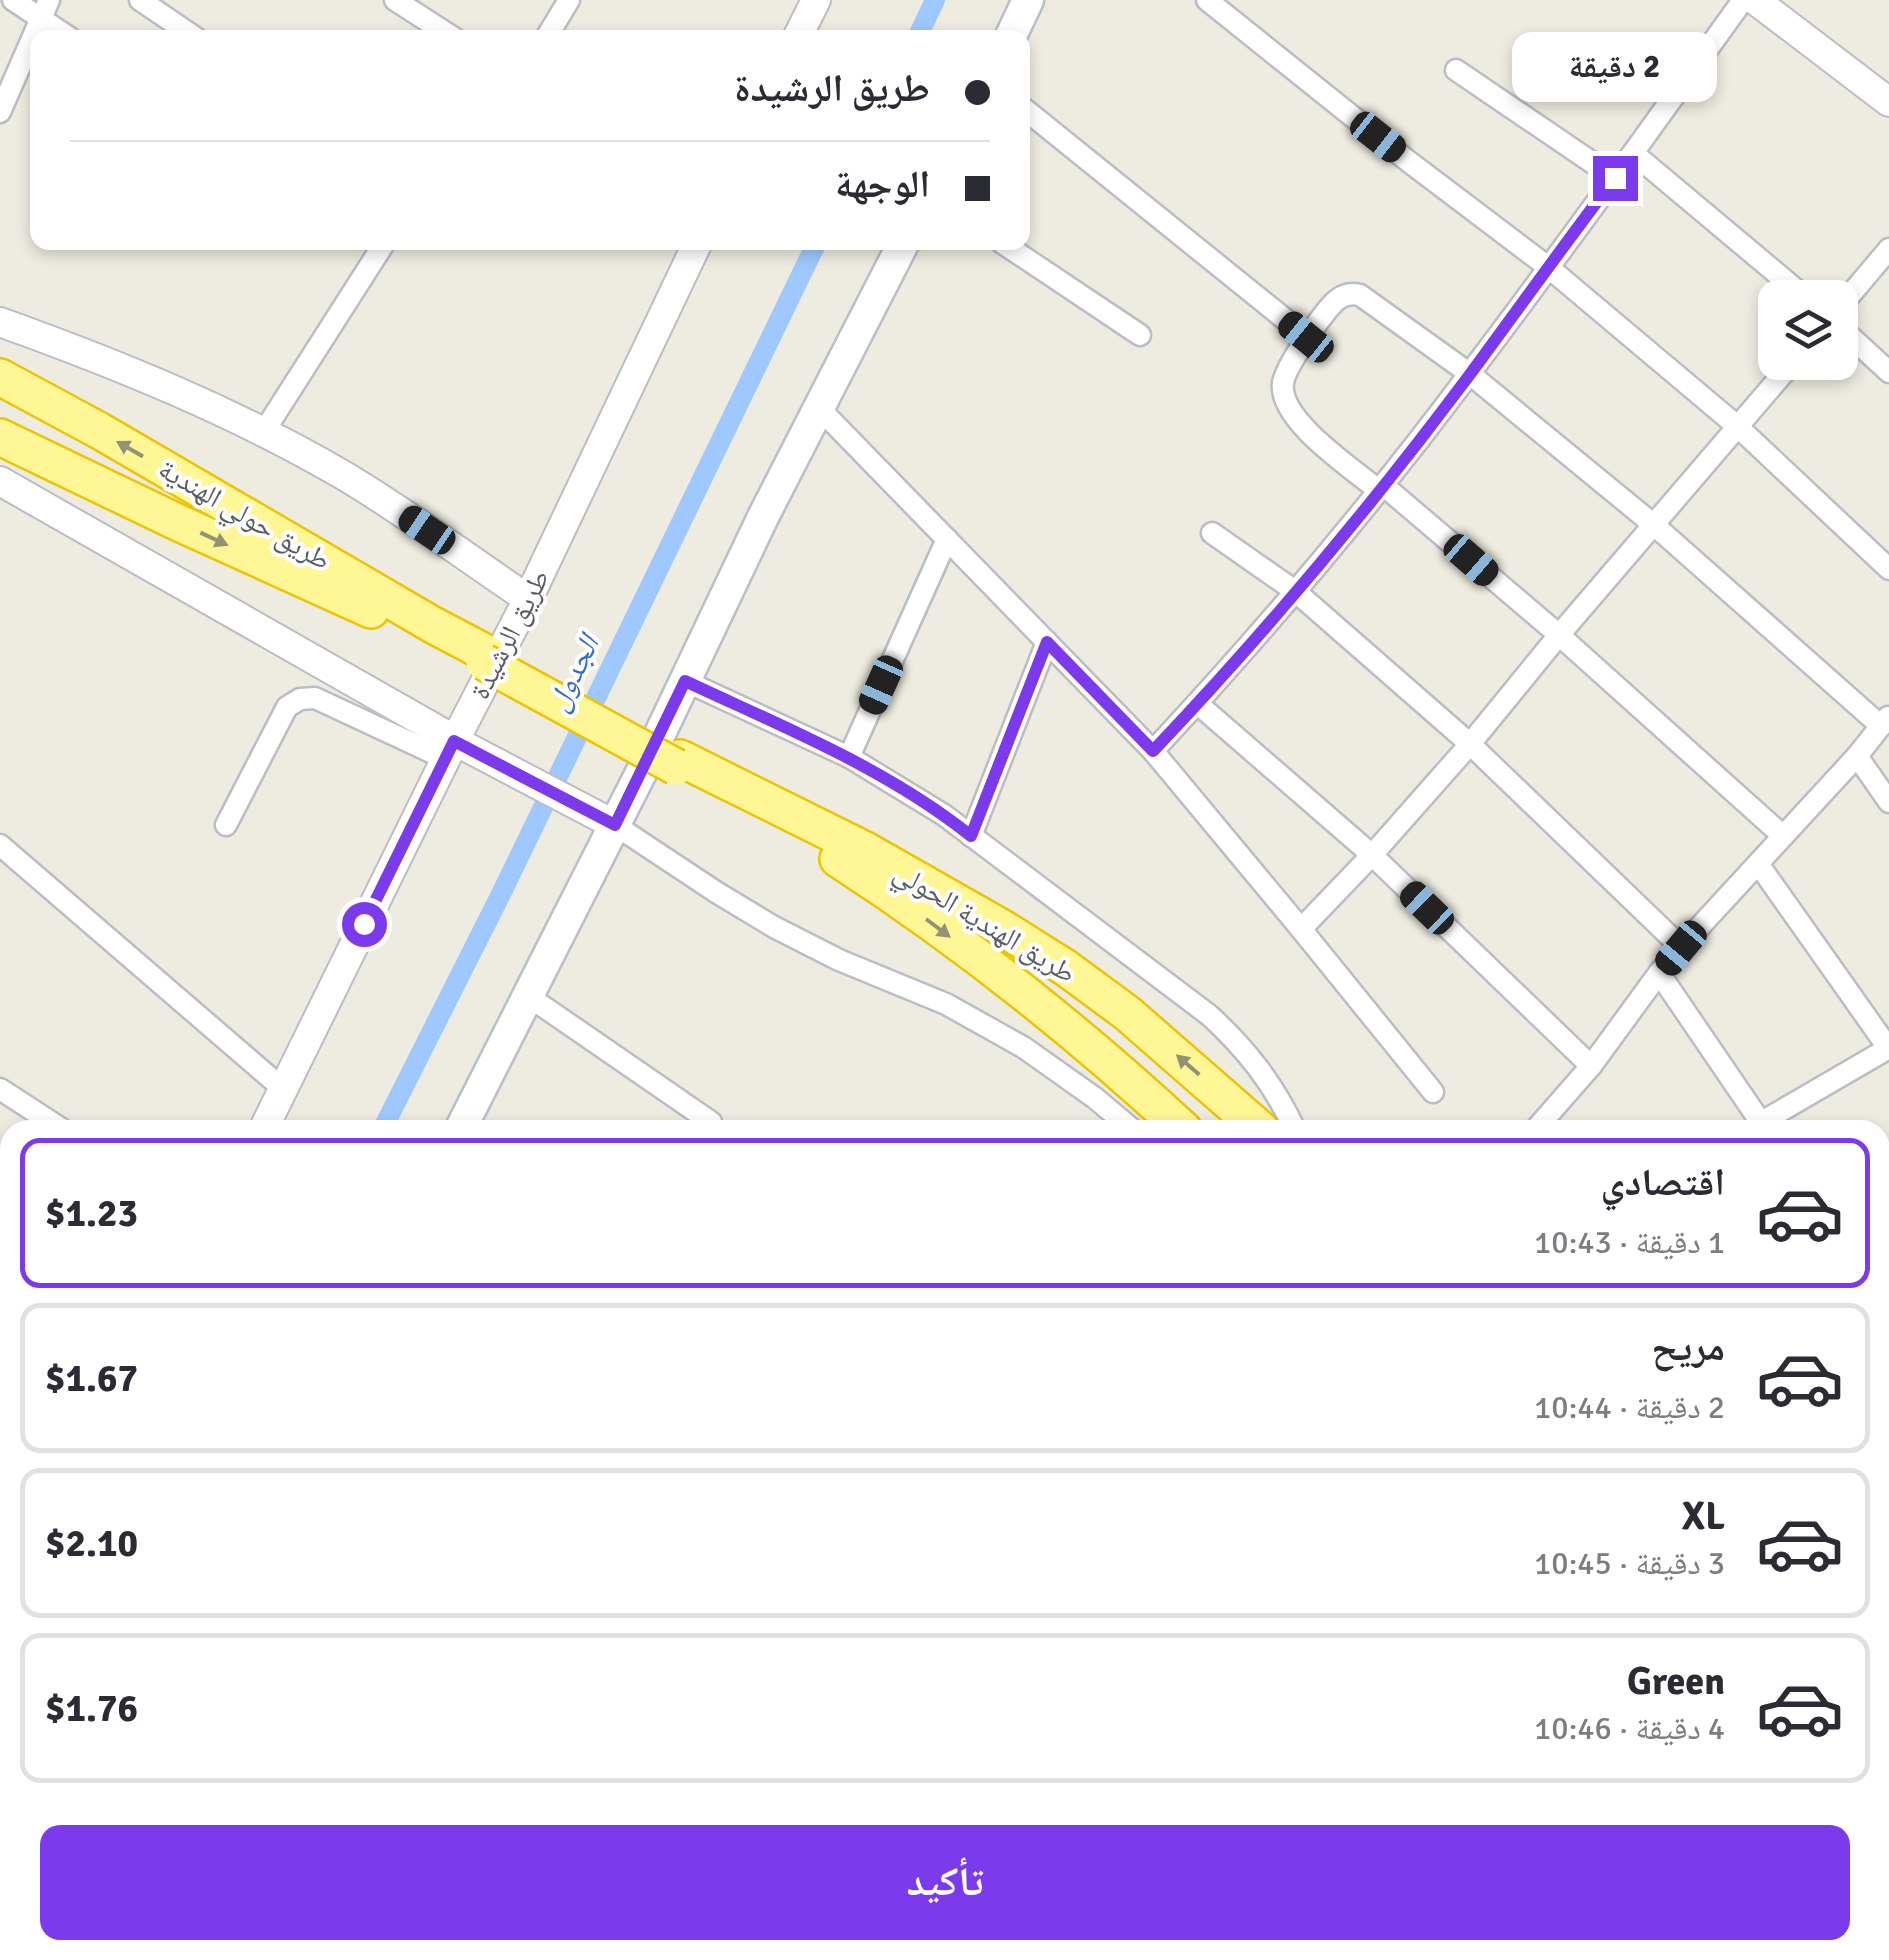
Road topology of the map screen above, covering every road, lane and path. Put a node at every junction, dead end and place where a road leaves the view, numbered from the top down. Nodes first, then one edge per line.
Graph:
1 (14, 0) edge
2 (140, 0) edge
3 (395, 0) edge
4 (569, 0) edge
5 (816, 0) edge
6 (1028, 0) edge
7 (1207, 0) edge
8 (1743, 0) edge
9 (1755, 0) edge
10 (45, 9) edge
11 (63, 30) edge
12 (184, 30) edge
13 (442, 30) edge
14 (551, 30) edge
15 (801, 30) edge
16 (1014, 30) edge
17 (30, 43) edge
18 (1456, 70) dead end
19 (1884, 94) edge
20 (0, 112) edge
21 (1030, 113) edge
22 (1632, 153) junction
23 (1615, 178) junction
24 (1889, 249) edge
25 (380, 250) edge
26 (694, 250) edge
27 (900, 250) edge
28 (1013, 250) edge
29 (1548, 267) junction
30 (1784, 280) edge
31 (1858, 286) edge
32 (0, 322) edge
33 (1140, 335) dead end
34 (1306, 337) junction
35 (1858, 344) edge
36 (1889, 372) edge
37 (1470, 374) junction
38 (0, 378) edge
39 (1777, 380) edge
40 (819, 408) junction
41 (1738, 426) junction
42 (262, 433) junction
43 (0, 437) edge
44 (0, 481) edge
45 (1381, 487) junction
46 (1654, 525) junction
47 (1212, 534) dead end
48 (947, 539) junction
49 (1889, 570) edge
50 (1295, 591) junction
51 (528, 599) junction
52 (1558, 636) junction
53 (1047, 642) junction
54 (486, 658) junction
55 (685, 681) junction
56 (1198, 704) junction
57 (1885, 721) edge
58 (1470, 744) junction
59 (452, 747) junction
60 (1153, 751) junction
61 (1857, 756) junction
62 (848, 758) junction
63 (678, 762) junction
64 (1889, 802) edge
65 (226, 825) dead end
66 (615, 825) junction
67 (971, 836) junction
68 (1782, 836) junction
69 (0, 846) edge
70 (1372, 855) junction
71 (1759, 864) junction
72 (1302, 929) junction
73 (1681, 948) junction
74 (1659, 973) junction
75 (528, 996) junction
76 (1889, 1048) edge
77 (1591, 1066) junction
78 (282, 1088) junction
79 (0, 1090) edge
80 (1433, 1092) dead end
81 (47, 1120) edge
82 (268, 1120) edge
83 (465, 1120) edge
84 (709, 1120) edge
85 (1121, 1120) edge
86 (1173, 1120) edge
87 (1250, 1120) edge
88 (1290, 1120) edge
89 (1544, 1120) edge
90 (1755, 1120) edge
91 (1773, 1120) edge

1 - 10 street
2 - 12 street
3 - 13 street
4 - 14 street
5 - 15 street
6 - 16 main road
7 - 29 street
8 - 22 street
9 - 19 street
10 - 11 street
17 - 20 street
18 - 23 street
21 - 34 street
22 - 23 street
22 - 30 street
23 - 29 street
24 - 31 street
25 - 42 street
26 - 51 street, طريق الرشيدة
27 - 40 main road
28 - 33 street
29 - 37 street
29 - 41 street
32 - 42 street
34 - 37 street
34 - 45 street
35 - 36 street
37 - 45 street
37 - 46 street
54 -> 38 highway, طريق حولي الهندية
39 - 41 street
40 - 48 street
40 - 55 main road
41 - 46 street
41 - 49 street
42 - 51 street
43 -> 54 highway, طريق حولي الهندية
44 - 59 street
45 - 50 street
45 - 52 street
46 - 52 street
46 - 57 street
47 - 50 street
48 - 53 street
48 - 62 street
50 - 56 street
50 - 58 street
51 - 59 street, طريق الرشيدة
52 - 58 street
52 - 68 street
53 - 60 street
53 - 67 street
54 - 63 highway
55 - 62 street
55 - 66 main road
56 - 60 street
56 - 70 street
57 - 61 street
58 - 70 street
58 - 73 street
59 - 65 street
59 - 66 street
59 - 78 street, طريق الرشيدة
60 - 72 street
61 - 64 street
61 - 68 street
62 - 67 street
63 -> 86 highway, طريق الهندية الحولي
87 -> 63 highway, طريق الهندية الحولي
66 - 75 main road
66 - 85 street
67 - 88 street
68 - 71 street
69 - 78 street
70 - 72 street
70 - 77 street
71 - 73 street
71 - 76 street
72 - 80 street
73 - 74 street
74 - 77 street
74 - 90 street
75 - 83 main road
75 - 84 street
76 - 91 street
77 - 89 street
78 - 82 street, طريق الرشيدة
79 - 81 street

